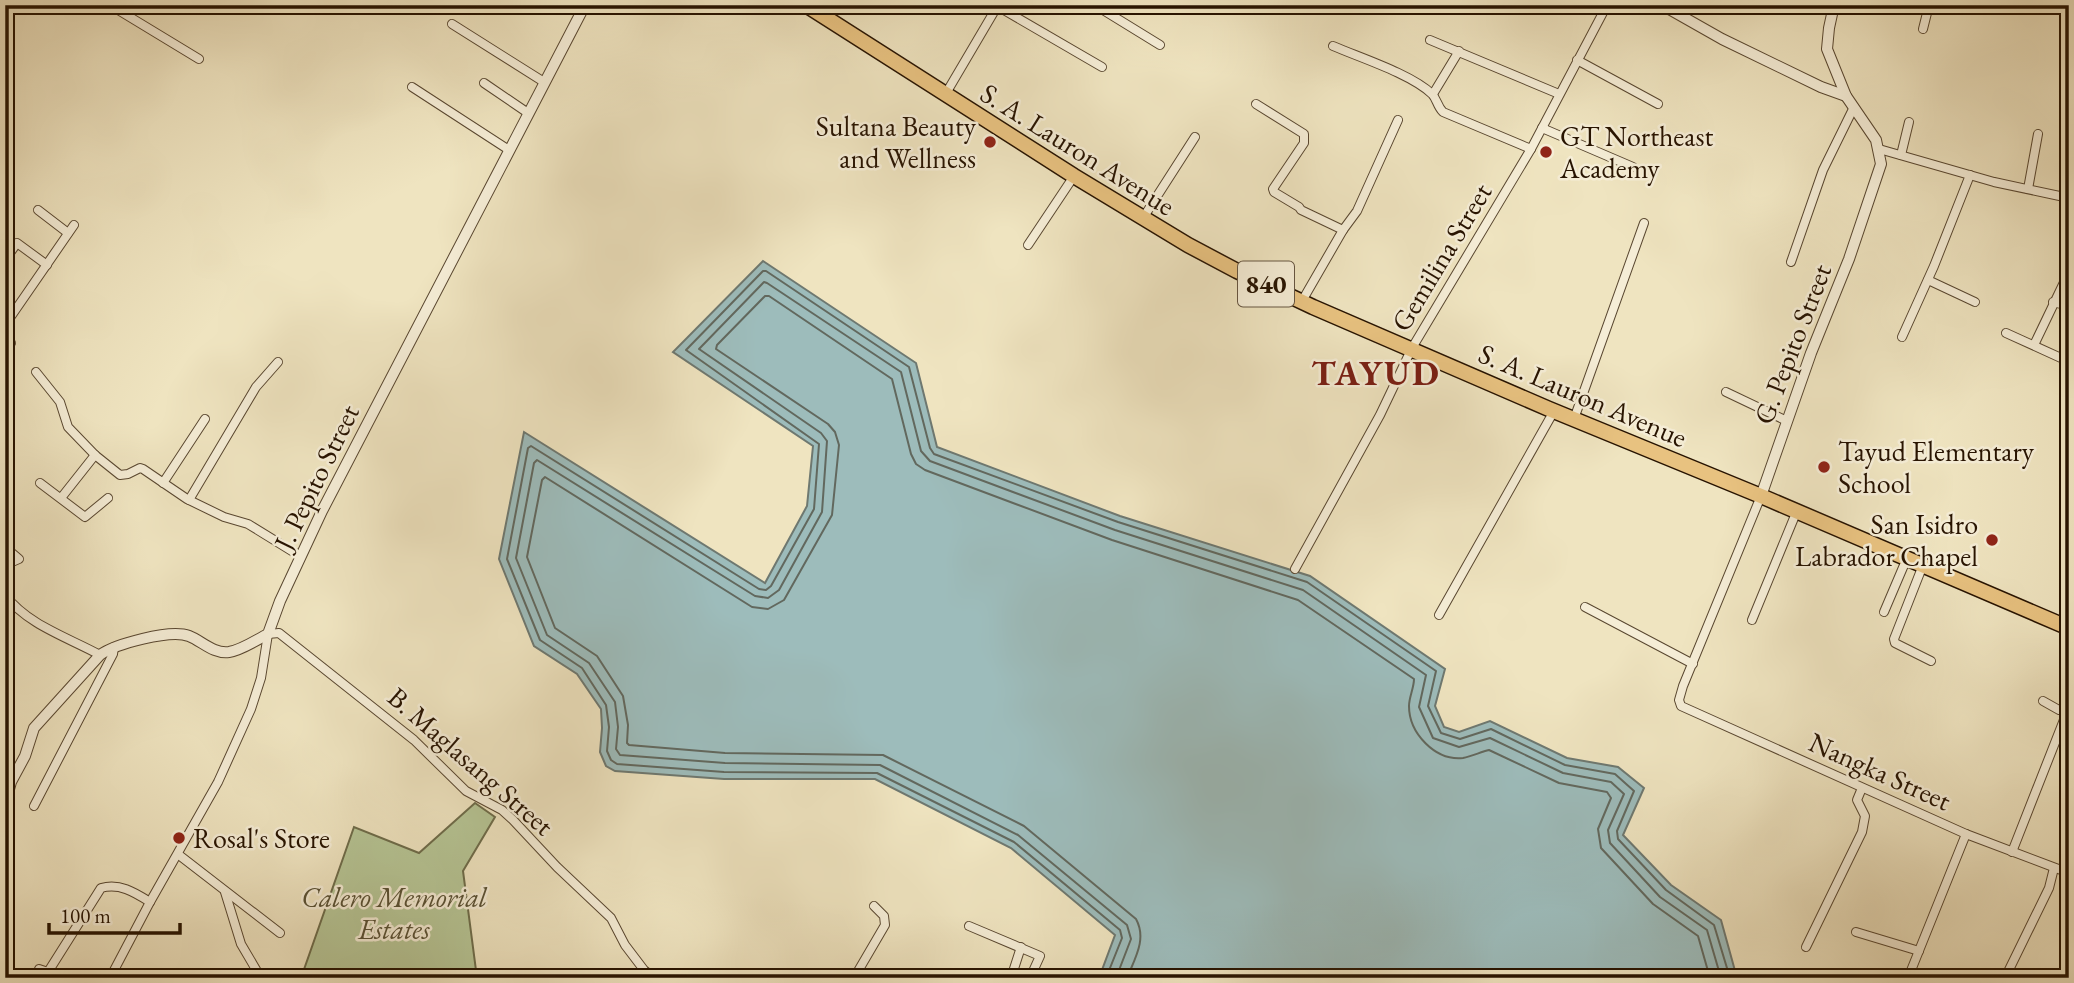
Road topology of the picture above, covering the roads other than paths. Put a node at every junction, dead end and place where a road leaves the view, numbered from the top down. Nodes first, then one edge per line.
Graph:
1 (110, 5) edge
2 (585, 5) edge
3 (806, 5) edge
4 (1096, 5) edge
5 (1607, 5) edge
6 (1662, 5) edge
7 (1834, 5) edge
8 (1928, 5) edge
9 (997, 6) edge
10 (452, 24) dead end
11 (1923, 29) dead end
12 (1430, 40) dead end
13 (1160, 45) dead end
14 (1333, 46) dead end
15 (1459, 51) junction
16 (199, 59) dead end
17 (1577, 60) junction
18 (1102, 67) dead end
19 (544, 82) junction
20 (484, 83) dead end
21 (412, 88) dead end
22 (1433, 94) junction
23 (1559, 94) junction
24 (946, 95) junction
25 (1846, 96) junction
26 (1256, 104) dead end
27 (1658, 104) dead end
28 (1854, 107) junction
29 (528, 113) junction
30 (1398, 120) dead end
31 (1909, 122) dead end
32 (1542, 128) junction
33 (2038, 134) dead end
34 (1195, 137) dead end
35 (1531, 149) junction
36 (1879, 149) junction
37 (509, 150) junction
38 (1901, 155) junction
39 (1633, 167) dead end
40 (1970, 175) junction
41 (1074, 176) junction
42 (2028, 189) junction
43 (2069, 198) edge
44 (38, 210) dead end
45 (1143, 218) junction
46 (1644, 223) dead end
47 (74, 225) dead end
48 (1343, 230) junction
49 (68, 233) junction
50 (1028, 244) dead end
51 (5, 260) edge
52 (1791, 262) dead end
53 (47, 265) junction
54 (2069, 272) edge
55 (1927, 280) junction
56 (1302, 301) junction
57 (1975, 302) dead end
58 (2053, 302) junction
59 (2069, 306) edge
60 (5, 324) edge
61 (2006, 334) dead end
62 (1902, 337) dead end
63 (2069, 343) edge
64 (2035, 345) junction
65 (1412, 348) junction
66 (278, 362) dead end
67 (36, 372) dead end
68 (1726, 392) dead end
69 (1553, 411) junction
70 (205, 419) dead end
71 (1574, 419) junction
72 (1787, 421) junction
73 (95, 455) junction
74 (40, 483) dead end
75 (163, 483) junction
76 (1761, 496) junction
77 (61, 498) junction
78 (108, 498) dead end
79 (189, 500) junction
80 (1796, 513) junction
81 (5, 547) edge
82 (300, 556) junction
83 (1907, 558) junction
84 (5, 565) edge
85 (1923, 565) junction
86 (1295, 569) dead end
87 (5, 595) edge
88 (1585, 607) dead end
89 (1884, 612) dead end
90 (1439, 615) dead end
91 (1752, 620) dead end
92 (2069, 628) edge
93 (268, 634) junction
94 (114, 647) junction
95 (100, 655) junction
96 (1931, 661) dead end
97 (1693, 664) junction
98 (1679, 700) joint
99 (2043, 701) dead end
100 (2068, 709) edge
101 (8, 779) edge
102 (1862, 788) junction
103 (5, 804) edge
104 (34, 806) dead end
105 (1966, 834) junction
106 (2012, 852) junction
107 (179, 855) junction
108 (2054, 868) junction
109 (2069, 873) edge
110 (225, 892) junction
111 (150, 902) junction
112 (874, 906) dead end
113 (969, 926) dead end
114 (1856, 932) dead end
115 (280, 933) dead end
116 (1021, 947) junction
117 (1807, 947) dead end
118 (1919, 951) junction
119 (39, 970) dead end
120 (110, 978) edge
121 (261, 978) edge
122 (654, 978) edge
123 (854, 978) edge
124 (1011, 978) edge
125 (1030, 978) edge
126 (1908, 978) edge
127 (2005, 978) edge

1 - 16 street
2 - 19 street, J. Pepito Street
3 - 24 highway, S. A. Lauron Avenue / 840
4 - 13 street
5 - 17 street, Gemilina Street
6 - 25 street
7 - 25 street
8 - 11 street
9 - 18 street
9 - 24 street
10 - 19 street
12 - 15 street
14 - 22 street
15 - 22 street
15 - 23 street
17 - 23 street, Gemilina Street
17 - 27 street
19 - 29 street, J. Pepito Street
20 - 29 street
21 - 37 street
22 - 35 street
23 - 32 street, Gemilina Street
24 - 41 highway, S. A. Lauron Avenue / 840
25 - 28 street
26 - 48 street
28 - 36 street
28 - 52 street
29 - 37 street, J. Pepito Street
30 - 48 street
31 - 38 street
32 - 35 street, Gemilina Street
32 - 39 street
33 - 42 street
34 - 45 street
35 - 65 street, Gemilina Street
36 - 38 street
36 - 72 street, G. Pepito Street
37 - 82 street, J. Pepito Street
38 - 40 street
40 - 42 street
40 - 55 street
41 - 45 highway, S. A. Lauron Avenue / 840
41 - 50 street
42 - 43 street
44 - 49 street
45 - 56 highway, S. A. Lauron Avenue / 840
46 - 71 street
47 - 49 street
48 - 56 street
49 - 53 street
51 - 53 street
53 - 60 street
54 - 58 street
55 - 57 street
55 - 62 street
56 - 65 highway, S. A. Lauron Avenue / 840
58 - 59 street
58 - 64 street
61 - 64 street
63 - 64 street
65 - 69 highway, S. A. Lauron Avenue / 840
65 - 86 street, Gemilina Street
66 - 79 street
67 - 73 street
68 - 72 street
69 - 71 highway, S. A. Lauron Avenue / 840
69 - 90 street
70 - 75 street
71 - 76 highway, S. A. Lauron Avenue / 840
72 - 76 street, G. Pepito Street
73 - 75 street
73 - 77 street
74 - 77 street
75 - 79 street
76 - 80 highway, S. A. Lauron Avenue / 840
76 - 97 street, G. Pepito Street
77 - 78 street
79 - 82 street
80 - 83 highway, S. A. Lauron Avenue / 840
80 - 91 street
81 - 84 street
82 - 93 street, J. Pepito Street
83 - 85 highway, S. A. Lauron Avenue / 840
83 - 89 street
85 - 92 highway, S. A. Lauron Avenue / 840
85 - 96 street
87 - 95 street
88 - 97 street
93 - 94 street
93 - 107 street, J. Pepito Street
93 - 122 street, B. Maglasang Street
94 - 95 street
94 - 104 street
95 - 101 street
97 - 98 street, G. Pepito Street
98 - 102 street, Nangka Street
99 - 100 street
100 - 106 street
101 - 103 street
102 - 105 street, Nangka Street
102 - 117 street
105 - 106 street, Nangka Street
105 - 118 street
106 - 108 street, Nangka Street
107 - 110 street
107 - 111 street, J. Pepito Street
108 - 109 street, Nangka Street
108 - 127 street
110 - 115 street
110 - 121 street
111 - 119 street
111 - 120 street, J. Pepito Street
112 - 123 street
113 - 116 street
114 - 118 street
116 - 124 street
116 - 125 street
118 - 126 street

